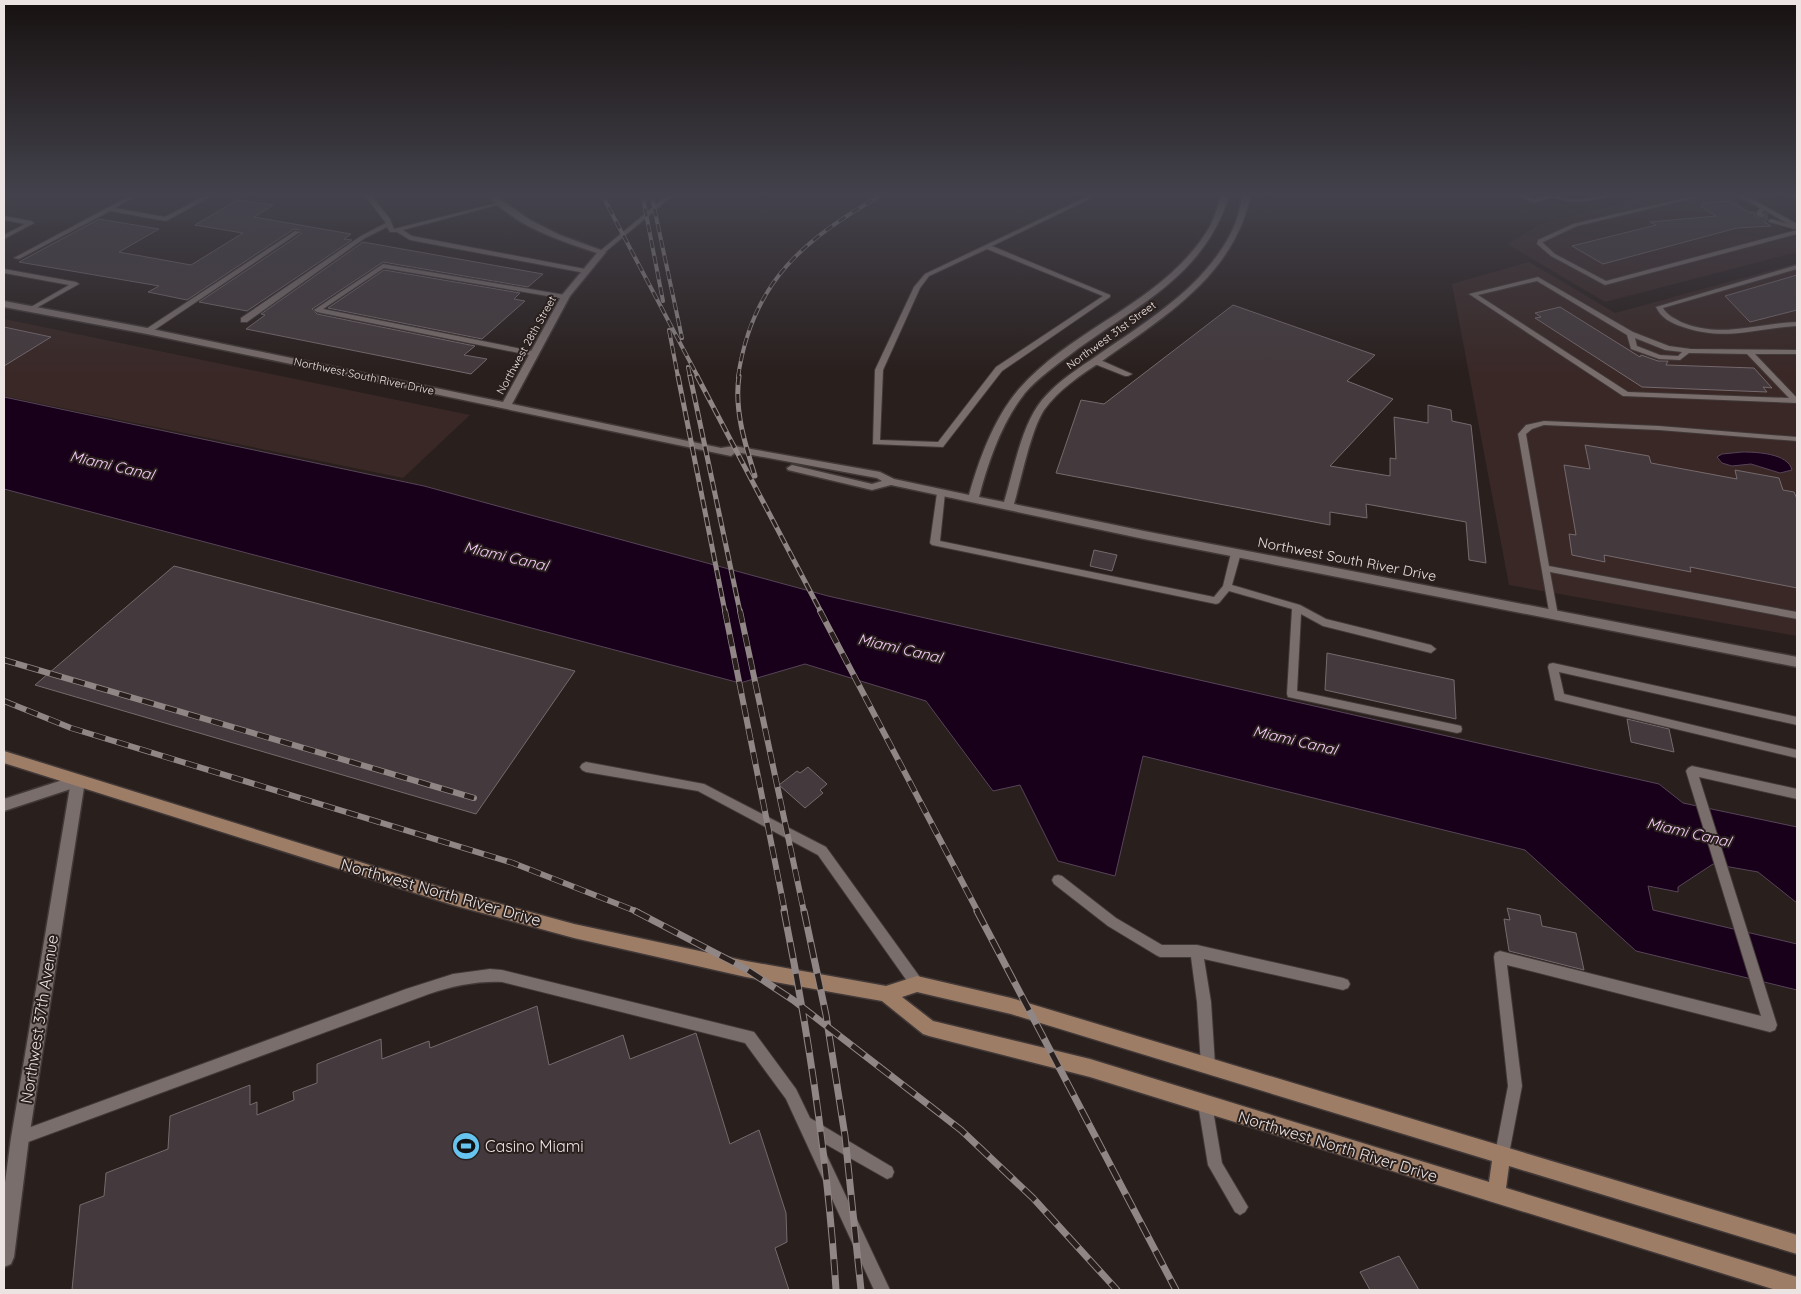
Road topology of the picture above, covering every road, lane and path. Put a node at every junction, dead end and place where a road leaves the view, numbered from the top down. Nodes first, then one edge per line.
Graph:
1 (26, 253) edge
2 (264, 253) edge
3 (340, 253) edge
4 (492, 253) edge
5 (601, 253) edge
6 (971, 253) edge
7 (1004, 253) edge
8 (1195, 253) edge
9 (1223, 253) edge
10 (1551, 253) edge
11 (1718, 253) edge
12 (17, 258) dead end
13 (1797, 268) edge
14 (586, 271) junction
15 (4, 272) edge
16 (565, 297) junction
17 (4, 304) edge
18 (31, 309) junction
19 (244, 320) dead end
20 (1797, 324) edge
21 (147, 330) junction
22 (1630, 334) junction
23 (1687, 351) junction
24 (1748, 352) junction
25 (1797, 352) edge
26 (534, 354) junction
27 (1083, 355) junction
28 (1128, 374) dead end
29 (507, 405) junction
30 (1797, 439) edge
31 (941, 493) junction
32 (972, 500) junction
33 (1008, 507) junction
34 (1236, 553) junction
35 (1545, 568) junction
36 (1227, 587) junction
37 (1297, 607) junction
38 (1553, 615) junction
39 (1797, 616) edge
40 (1431, 649) dead end
41 (1797, 662) edge
42 (1797, 721) edge
43 (1457, 729) dead end
44 (1797, 754) edge
45 (4, 757) edge
46 (586, 767) dead end
47 (78, 781) junction
48 (1797, 794) edge
49 (4, 805) edge
50 (1058, 880) dead end
51 (1197, 952) junction
52 (917, 984) junction
53 (1343, 984) dead end
54 (886, 994) junction
55 (1208, 1065) junction
56 (1205, 1104) junction
57 (804, 1123) junction
58 (20, 1138) junction
59 (1502, 1154) junction
60 (887, 1172) dead end
61 (1496, 1194) junction
62 (1240, 1207) dead end
63 (1797, 1244) edge
64 (4, 1257) edge
65 (1797, 1287) edge
66 (882, 1290) edge

1 - 12 lane
2 - 21 lane
3 - 19 lane
4 - 14 lane
5 - 14 street, Northwest 28th Street
6 - 7 lane
8 - 27 street, Northwest 31st Street
9 - 27 street, Northwest 31st Street
10 - 11 lane
13 - 20 lane
14 - 16 street, Northwest 28th Street
15 - 18 lane
16 - 26 street, Northwest 28th Street
16 - 26 lane
17 - 18 street, Northwest South River Drive
18 - 21 street, Northwest South River Drive
21 - 29 street, Northwest South River Drive
22 - 23 lane
22 - 23 lane
22 - 24 lane
23 - 24 lane
24 - 25 lane
26 - 29 street, Northwest 28th Street
27 - 28 lane
27 - 32 street, Northwest 31st Street
27 - 33 street, Northwest 31st Street
29 - 31 street, Northwest South River Drive
30 - 35 lane
31 - 32 street, Northwest South River Drive
31 - 36 lane
32 - 33 street, Northwest South River Drive
33 - 34 street, Northwest South River Drive
34 - 36 lane
34 - 38 street, Northwest South River Drive
35 - 38 lane
35 - 39 lane
36 - 37 lane
37 - 40 lane
37 - 43 lane
38 - 41 street, Northwest South River Drive
42 - 44 lane
45 - 47 main road, Northwest North River Drive
46 - 52 lane
47 - 49 street
47 - 54 main road, Northwest North River Drive
47 - 58 street, Northwest 37th Avenue
48 - 59 lane
50 - 51 lane
51 - 53 lane
51 - 55 lane
52 - 54 main road, Northwest North River Drive
52 - 55 main road
54 - 56 main road, Northwest North River Drive
55 - 59 main road
56 - 61 main road, Northwest North River Drive
56 - 62 lane
57 - 58 lane
57 - 60 lane
57 - 66 lane
58 - 64 street, Northwest 37th Avenue
59 - 61 main road
59 - 63 main road
61 - 65 main road, Northwest North River Drive

